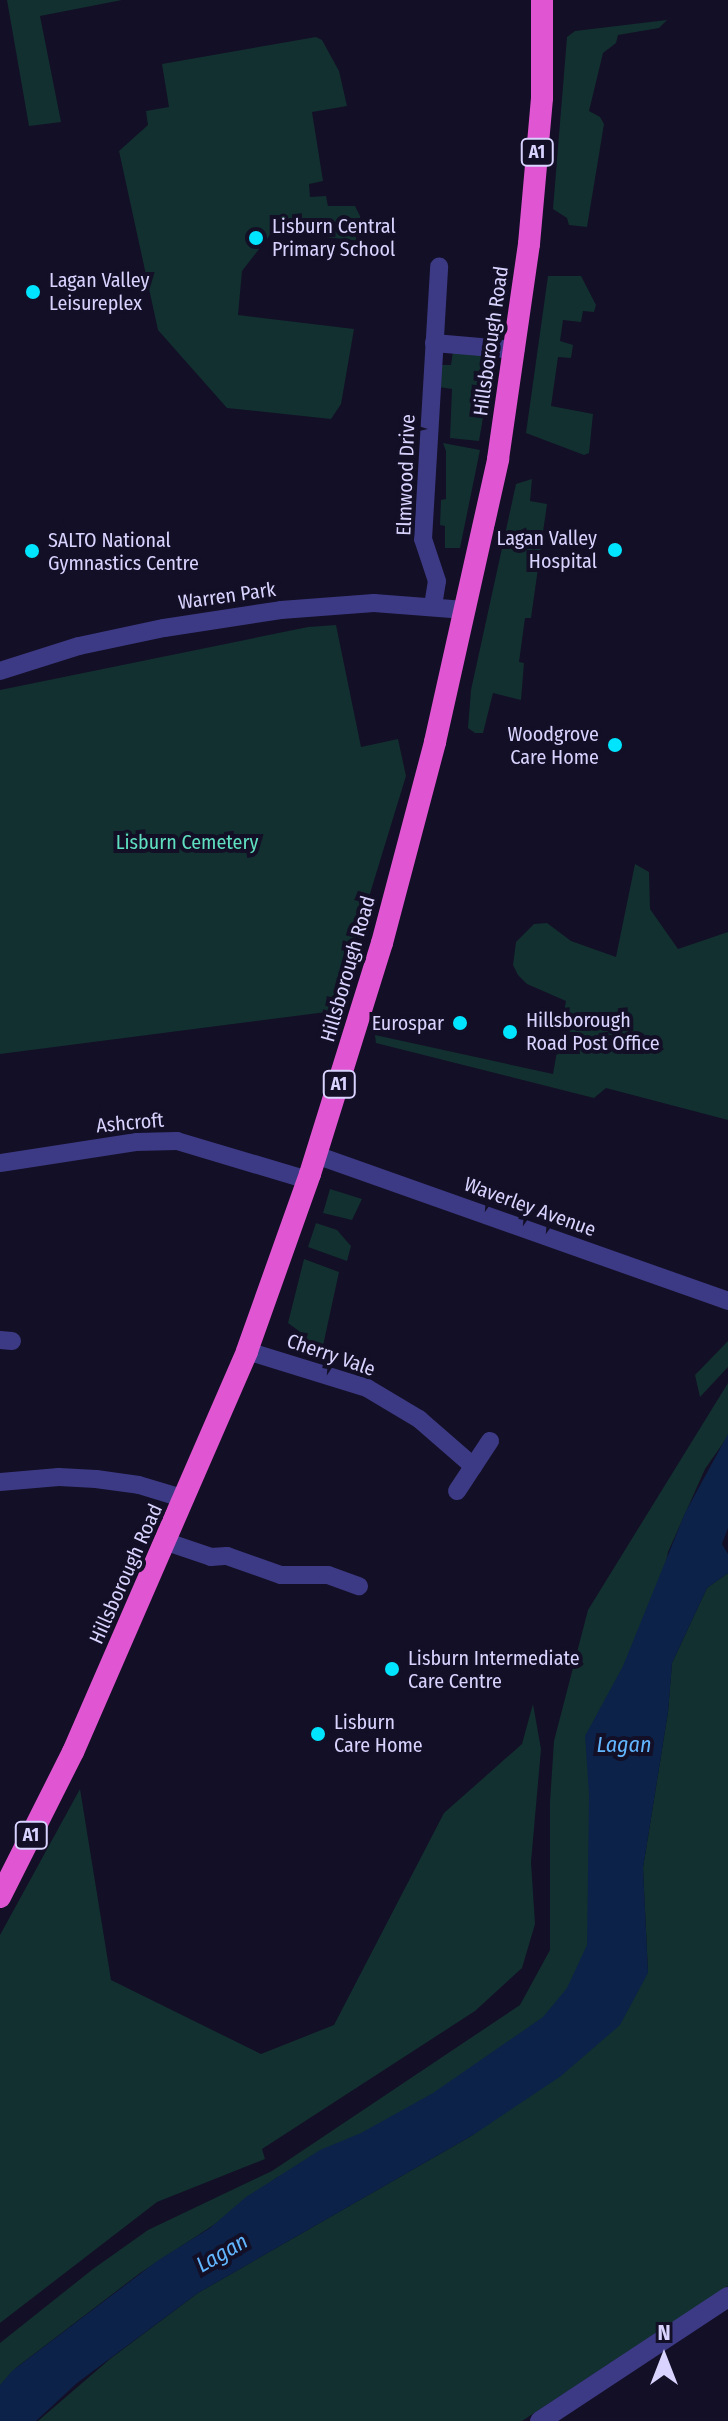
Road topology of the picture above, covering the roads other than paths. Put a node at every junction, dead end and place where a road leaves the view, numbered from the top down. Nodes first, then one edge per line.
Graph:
1 (542, 0) edge
2 (439, 266) dead end
3 (434, 343) junction
4 (516, 350) junction
5 (433, 606) junction
6 (465, 610) junction
7 (0, 671) edge
8 (316, 1155) junction
9 (0, 1163) edge
10 (308, 1180) junction
11 (728, 1301) edge
12 (247, 1351) junction
13 (490, 1441) dead end
14 (473, 1466) junction
15 (0, 1482) edge
16 (457, 1491) dead end
17 (185, 1499) junction
18 (167, 1542) junction
19 (359, 1586) dead end
20 (0, 1897) edge
21 (728, 2297) edge
22 (540, 2421) edge

1 - 4 highway, Hillsborough Road / A1
2 - 3 street, Elmwood Drive
3 - 4 street
3 - 5 street, Elmwood Drive
4 - 6 highway, Hillsborough Road / A1
5 - 6 street, Warren Park
5 - 7 street, Warren Park
6 - 8 highway, Hillsborough Road / A1
8 - 10 highway, Hillsborough Road / A1
8 - 11 street, Waverley Avenue
9 - 10 street, Ashcroft
10 - 12 highway, Hillsborough Road / A1
12 - 14 street, Cherry Vale
12 - 17 highway, Hillsborough Road / A1
13 - 14 street
14 - 16 street
15 - 17 street
17 - 18 highway, Hillsborough Road / A1
18 - 19 street
18 - 20 highway, Hillsborough Road / A1
21 - 22 street

